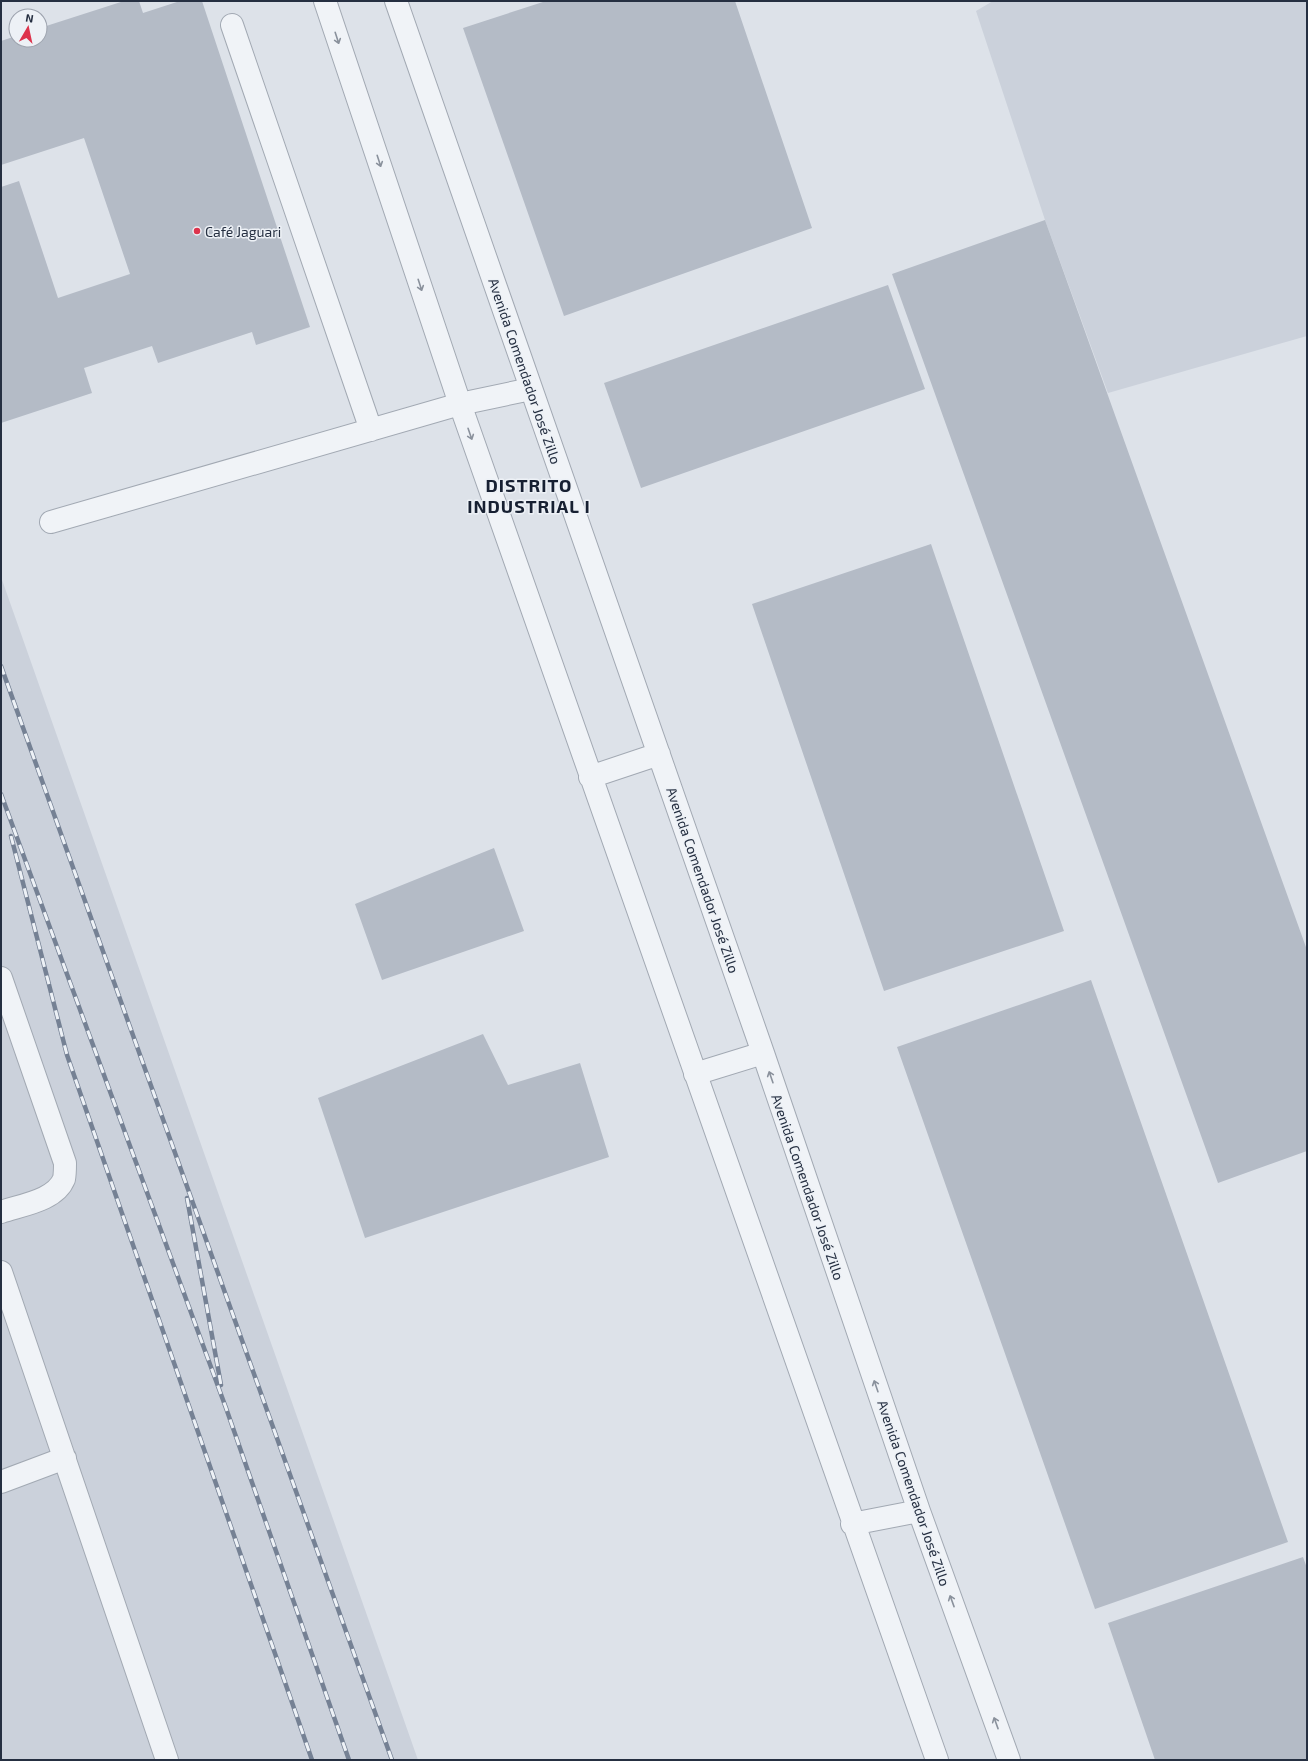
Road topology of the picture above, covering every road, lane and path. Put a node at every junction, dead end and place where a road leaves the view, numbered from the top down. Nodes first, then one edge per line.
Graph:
1 (325, 1) edge
2 (396, 1) edge
3 (232, 25) dead end
4 (531, 390) junction
5 (460, 404) junction
6 (371, 430) junction
7 (51, 522) dead end
8 (659, 754) junction
9 (590, 777) junction
10 (1, 978) edge
11 (763, 1053) junction
12 (696, 1074) junction
13 (1, 1212) edge
14 (1, 1272) edge
15 (65, 1458) junction
16 (1, 1482) edge
17 (919, 1511) junction
18 (852, 1524) junction
19 (167, 1760) edge
20 (937, 1760) edge
21 (1010, 1760) edge

1 -> 5 street
2 - 4 street, Avenida Comendador José Zillo
3 - 6 street
4 - 5 street
4 - 8 street, Avenida Comendador José Zillo
5 - 6 street
5 -> 9 street
6 - 7 street
8 - 9 street
8 - 11 street, Avenida Comendador José Zillo
9 - 12 street
10 - 13 street
11 - 12 street
17 -> 11 street, Avenida Comendador José Zillo
12 - 18 street
14 - 15 street
15 - 16 street
15 - 19 street
17 - 18 street
21 -> 17 street, Avenida Comendador José Zillo
18 - 20 street

